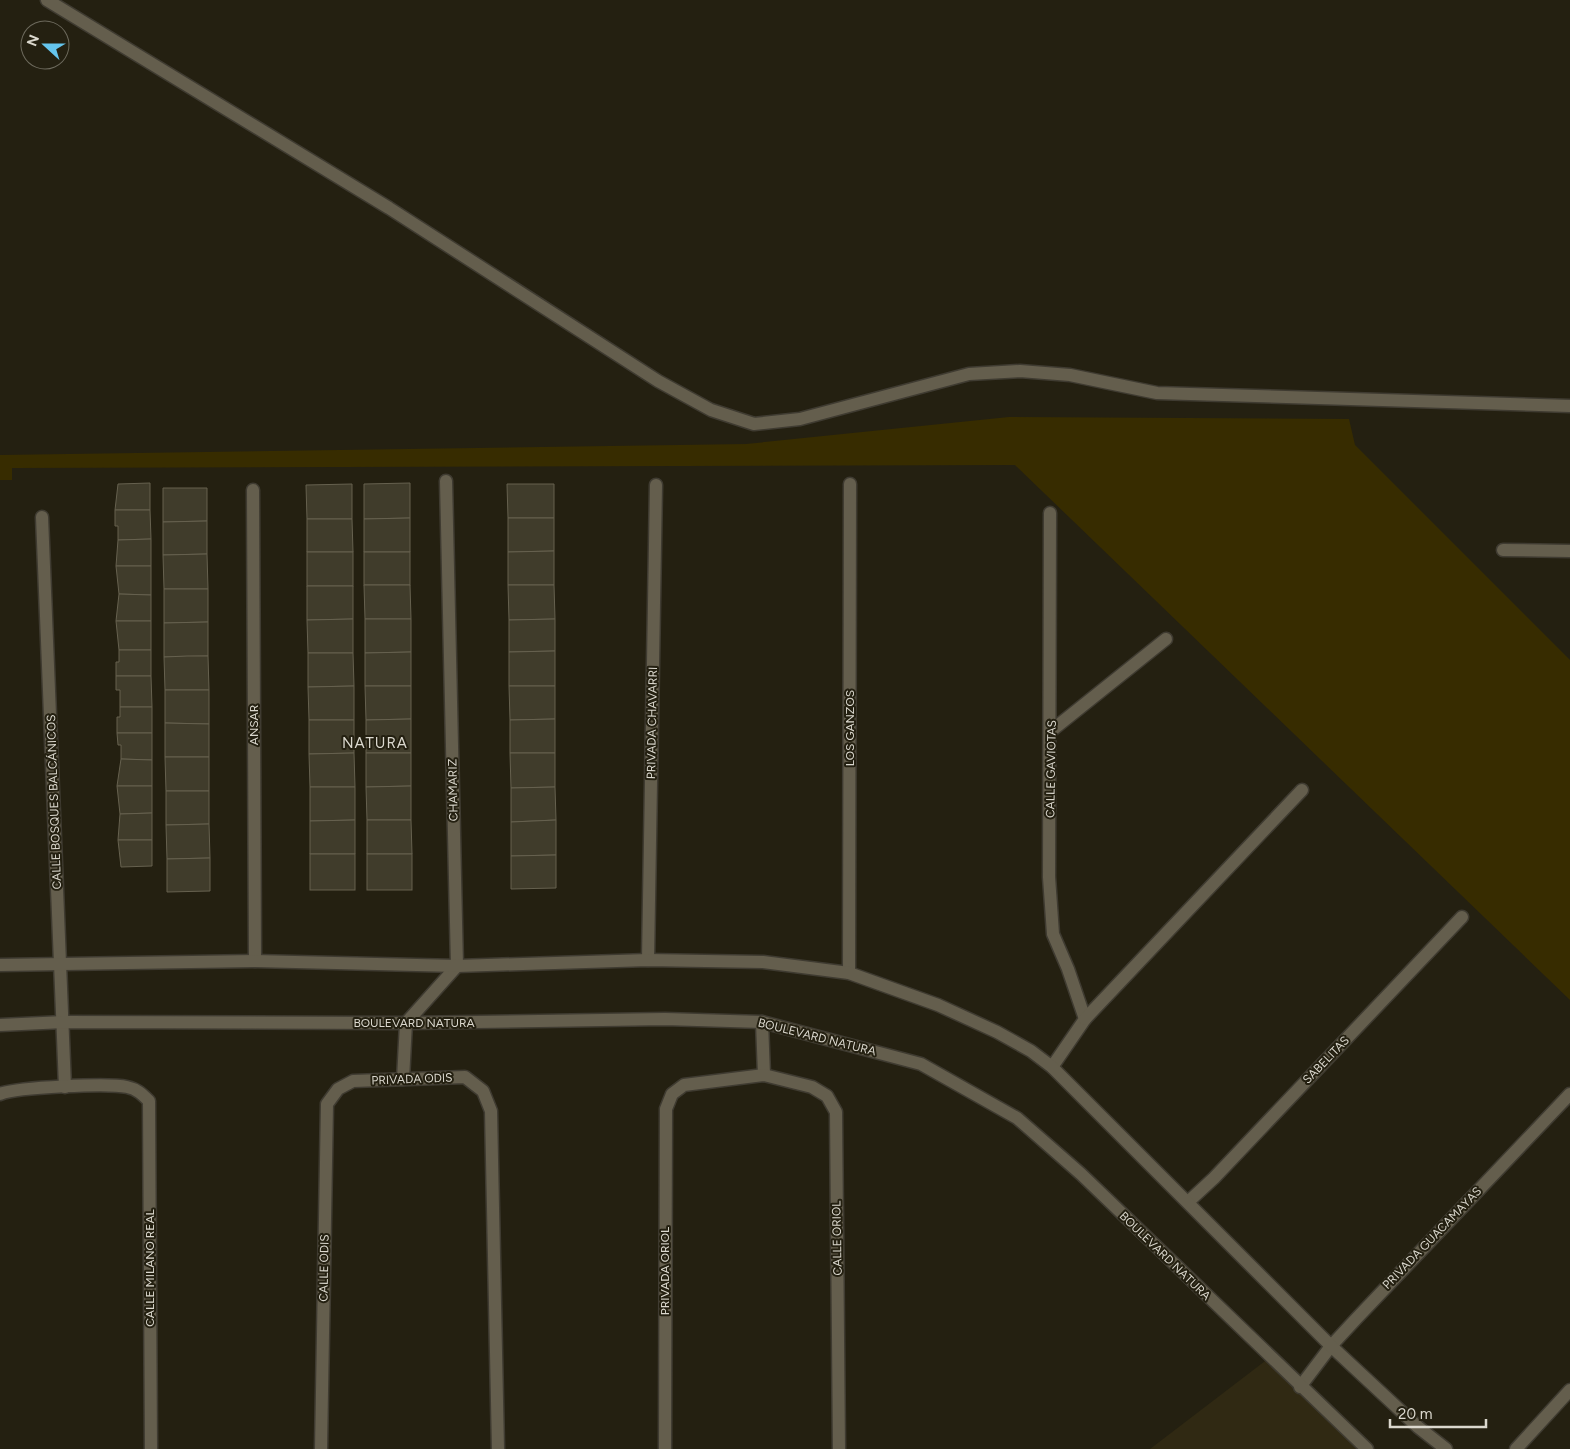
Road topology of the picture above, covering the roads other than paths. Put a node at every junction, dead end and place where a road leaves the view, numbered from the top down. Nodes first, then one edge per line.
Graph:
1 (47, 0) edge
2 (1570, 406) edge
3 (446, 482) dead end
4 (850, 484) dead end
5 (656, 485) dead end
6 (253, 490) dead end
7 (1050, 513) dead end
8 (42, 517) dead end
9 (1503, 550) dead end
10 (1570, 551) edge
11 (1166, 639) dead end
12 (1051, 731) junction
13 (1302, 790) dead end
14 (1462, 917) dead end
15 (648, 960) junction
16 (255, 961) junction
17 (0, 965) edge
18 (60, 965) junction
19 (457, 966) junction
20 (849, 973) junction
21 (1085, 1019) junction
22 (64, 1022) junction
23 (762, 1022) junction
24 (406, 1023) junction
25 (0, 1025) edge
26 (1052, 1068) junction
27 (764, 1075) junction
28 (403, 1079) junction
29 (66, 1087) junction
30 (338, 1089) joint
31 (0, 1094) edge
32 (672, 1094) joint
33 (1570, 1094) edge
34 (1188, 1202) junction
35 (1331, 1346) junction
36 (1300, 1387) junction
37 (1570, 1390) edge
38 (151, 1449) edge
39 (321, 1449) edge
40 (498, 1449) edge
41 (665, 1449) edge
42 (840, 1449) edge
43 (1366, 1449) edge
44 (1446, 1449) edge
45 (1516, 1449) edge

1 - 2 street
3 - 19 street, CHAMARIZ
4 - 20 street, LOS GANZOS
5 - 15 street, PRIVADA CHAVARRI
6 - 16 street, ANSAR
7 - 12 street, CALLE GAVIOTAS
8 - 18 street, CALLE BOSQUES BALCÁNICOS
9 - 10 street
11 - 12 street
12 - 21 street, CALLE GAVIOTAS
13 - 21 street
14 - 34 street, SABELITAS
15 - 19 street
15 - 20 street
16 - 18 street
16 - 19 street
17 - 18 street
18 - 22 street, CALLE BOSQUES BALCÁNICOS
19 - 24 street
20 - 26 street
21 - 26 street
22 - 24 street, BOULEVARD NATURA
22 - 25 street, BOULEVARD NATURA
22 - 29 street, CALLE BOSQUES BALCÁNICOS
23 - 24 street, BOULEVARD NATURA
23 - 27 street
23 - 36 street, BOULEVARD NATURA
24 - 28 street
26 - 34 street
27 - 32 street, CALLE ORIOL
27 - 42 street, CALLE ORIOL
28 - 30 street, PRIVADA ODIS
28 - 40 street, PRIVADA ODIS
29 - 31 street
29 - 38 street, CALLE MILANO REAL
30 - 39 street, CALLE ODIS
32 - 41 street, PRIVADA ORIOL
33 - 35 street, PRIVADA GUACAMAYAS
34 - 35 street
35 - 36 street, PRIVADA GUACAMAYAS
35 - 44 street
36 - 43 street, BOULEVARD NATURA
37 - 45 street

